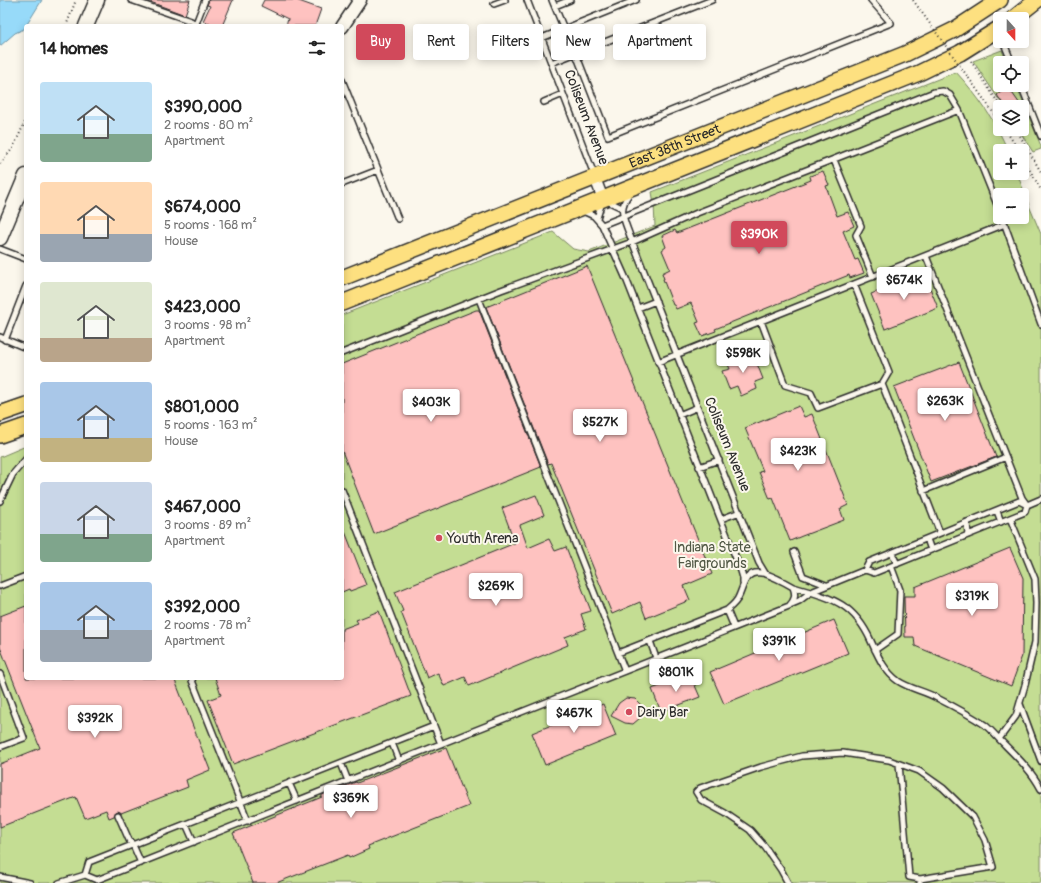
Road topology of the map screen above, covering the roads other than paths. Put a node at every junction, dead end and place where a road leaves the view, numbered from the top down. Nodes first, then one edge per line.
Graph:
1 (97, 0) edge
2 (131, 0) edge
3 (205, 0) edge
4 (358, 0) edge
5 (505, 0) edge
6 (527, 0) edge
7 (552, 0) edge
8 (570, 0) edge
9 (636, 0) edge
10 (712, 0) edge
11 (871, 0) edge
12 (1037, 0) edge
13 (992, 2) edge
14 (494, 4) dead end
15 (555, 6) junction
16 (1022, 12) edge
17 (87, 24) edge
18 (195, 24) edge
19 (196, 24) edge
20 (344, 24) edge
21 (536, 24) edge
22 (562, 24) edge
23 (578, 24) edge
24 (993, 36) edge
25 (543, 41) edge
26 (605, 42) edge
27 (559, 60) edge
28 (578, 60) edge
29 (551, 63) junction
30 (344, 85) edge
31 (1024, 92) edge
32 (563, 94) junction
33 (544, 102) dead end
34 (959, 110) junction
35 (1041, 136) edge
36 (834, 160) junction
37 (378, 170) junction
38 (595, 178) junction
39 (24, 181) edge
40 (344, 183) edge
41 (639, 185) junction
42 (993, 195) edge
43 (603, 199) junction
44 (622, 208) junction
45 (570, 212) junction
46 (623, 217) junction
47 (597, 218) junction
48 (398, 219) dead end
49 (1005, 224) joint
50 (602, 225) junction
51 (0, 238) edge
52 (632, 242) junction
53 (0, 248) edge
54 (613, 249) junction
55 (926, 256) junction
56 (24, 258) edge
57 (344, 277) edge
58 (874, 277) junction
59 (854, 284) junction
60 (24, 291) edge
61 (479, 298) junction
62 (656, 301) junction
63 (344, 302) edge
64 (638, 308) junction
65 (761, 321) junction
66 (1041, 324) edge
67 (3, 338) edge
68 (24, 347) edge
69 (344, 352) edge
70 (677, 354) junction
71 (658, 362) junction
72 (882, 384) junction
73 (24, 405) edge
74 (24, 405) edge
75 (698, 407) junction
76 (0, 409) edge
77 (0, 414) edge
78 (679, 414) junction
79 (24, 427) edge
80 (0, 435) edge
81 (1006, 458) junction
82 (719, 460) junction
83 (24, 461) edge
84 (700, 467) junction
85 (923, 490) junction
86 (344, 495) edge
87 (1041, 499) edge
88 (0, 501) edge
89 (1027, 505) junction
90 (997, 511) junction
91 (740, 512) junction
92 (1010, 518) junction
93 (721, 520) junction
94 (967, 522) junction
95 (1001, 522) junction
96 (940, 534) junction
97 (968, 535) junction
98 (926, 539) junction
99 (931, 550) junction
100 (794, 552) dead end
101 (892, 553) junction
102 (897, 564) junction
103 (890, 566) junction
104 (865, 570) junction
105 (766, 574) junction
106 (24, 577) edge
107 (743, 584) junction
108 (826, 585) junction
109 (0, 586) edge
110 (793, 587) junction
111 (811, 592) junction
112 (789, 606) junction
113 (727, 610) junction
114 (734, 627) junction
115 (650, 641) junction
116 (875, 650) junction
117 (618, 654) junction
118 (656, 658) junction
119 (625, 671) junction
120 (0, 674) edge
121 (192, 680) edge
122 (1020, 704) junction
123 (434, 726) junction
124 (999, 739) junction
125 (392, 743) junction
126 (441, 744) junction
127 (0, 747) edge
128 (399, 761) junction
129 (1041, 761) edge
130 (341, 763) junction
131 (899, 764) junction
132 (348, 781) junction
133 (289, 783) junction
134 (1041, 789) edge
135 (297, 801) junction
136 (240, 803) junction
137 (118, 815) dead end
138 (248, 821) junction
139 (186, 824) junction
140 (194, 842) junction
141 (133, 845) junction
142 (141, 863) junction
143 (82, 876) junction
144 (0, 877) edge
145 (920, 881) edge
146 (30, 883) edge
147 (59, 883) edge
148 (78, 883) edge
149 (788, 883) edge

1 - 17 main road
2 - 18 lane
3 - 19 lane
4 - 20 street
5 - 14 lane
6 - 21 lane, Coliseum Avenue
7 - 15 lane
8 - 15 lane
9 - 23 lane
10 - 26 lane
11 - 28 lane
12 - 16 main road
13 - 38 main road, East 38th Street
15 - 22 lane
24 - 41 main road, East 38th Street
25 - 29 lane, Coliseum Avenue
27 - 29 lane
29 - 32 lane, Coliseum Avenue
30 - 37 lane
31 - 35 lane
32 - 33 lane
32 - 38 lane, Coliseum Avenue
34 - 36 lane
34 - 42 lane
34 - 46 lane
36 - 52 lane
36 - 58 lane
37 - 40 lane
37 - 48 lane
38 - 43 street, Coliseum Avenue
38 - 57 main road, East 38th Street
39 - 51 main road
41 - 43 main road, East 38th Street
41 - 44 lane
43 - 44 lane
43 - 45 main road, East 38th Street
43 - 47 lane
44 - 46 lane, Coliseum Avenue
45 - 47 lane
45 - 63 main road, East 38th Street
46 - 50 lane
46 - 52 lane, Coliseum Avenue
47 - 50 lane
49 - 55 lane
49 - 66 lane
50 - 54 lane
52 - 54 lane
52 - 62 lane, Coliseum Avenue
53 - 56 lane
54 - 61 lane
54 - 64 lane
55 - 58 lane
55 - 81 lane
58 - 59 lane
59 - 65 lane
59 - 72 lane
60 - 67 lane
61 - 69 lane
61 - 117 lane
62 - 64 lane
62 - 70 lane, Coliseum Avenue
64 - 71 lane
65 - 70 lane
65 - 72 lane
67 - 68 lane
70 - 71 lane
70 - 75 lane, Coliseum Avenue
71 - 78 lane
72 - 85 lane
73 - 76 main road
74 - 77 main road
75 - 78 lane
75 - 82 lane, Coliseum Avenue
78 - 84 lane
79 - 80 main road
81 - 85 lane
81 - 89 lane
82 - 84 lane
82 - 91 lane, Coliseum Avenue
83 - 88 lane
84 - 93 lane
85 - 96 lane
86 - 123 lane
87 - 89 lane
89 - 90 lane
89 - 92 lane
90 - 94 lane
90 - 95 lane
91 - 93 lane
91 - 105 lane, Coliseum Avenue
92 - 95 lane
92 - 122 lane
93 - 107 lane
94 - 96 lane
94 - 97 lane
95 - 97 lane
96 - 98 lane
97 - 99 lane
98 - 99 lane
98 - 101 lane
99 - 102 lane
100 - 108 lane
101 - 102 lane
101 - 104 lane
102 - 103 lane
103 - 104 lane
103 - 116 lane
104 - 108 lane
105 - 107 lane
105 - 110 lane
106 - 109 lane
107 - 113 lane
108 - 111 lane
110 - 111 lane
110 - 112 lane
111 - 112 lane
111 - 116 lane
112 - 114 lane
113 - 114 lane
113 - 115 lane
114 - 118 lane
115 - 117 lane
115 - 118 lane
116 - 124 lane
117 - 119 lane
118 - 119 lane
119 - 126 lane
120 - 127 lane
121 - 136 lane
122 - 124 lane
122 - 129 lane
123 - 125 lane
123 - 126 lane
124 - 134 lane
125 - 128 lane
125 - 130 lane
126 - 128 lane
128 - 132 lane
130 - 132 lane
130 - 133 lane
131 - 145 lane
131 - 145 lane
131 - 149 lane
132 - 135 lane
133 - 135 lane
133 - 136 lane
135 - 138 lane
136 - 138 lane
136 - 139 lane
137 - 141 lane
138 - 140 lane
139 - 140 lane
139 - 141 lane
140 - 142 lane
141 - 142 lane
141 - 143 lane
142 - 143 lane
143 - 147 lane
143 - 148 lane
144 - 146 lane

